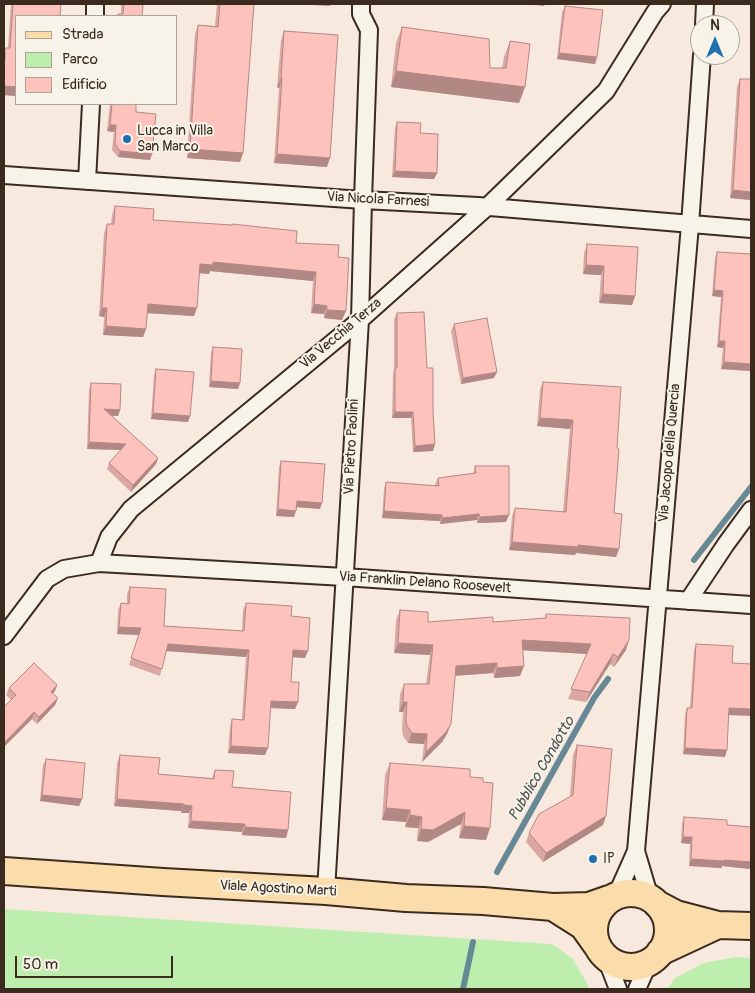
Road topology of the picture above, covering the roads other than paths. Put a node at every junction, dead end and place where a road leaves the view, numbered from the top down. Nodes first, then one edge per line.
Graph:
1 (362, 4) edge
2 (662, 4) edge
3 (701, 65) edge
4 (91, 105) edge
5 (4, 175) edge
6 (87, 181) junction
7 (363, 200) junction
8 (487, 207) junction
9 (690, 224) junction
10 (751, 229) edge
11 (360, 320) junction
12 (751, 510) edge
13 (99, 563) junction
14 (344, 577) junction
15 (658, 599) junction
16 (688, 601) junction
17 (751, 605) edge
18 (4, 636) edge
19 (636, 851) junction
20 (4, 871) edge
21 (326, 891) junction
22 (613, 898) junction
23 (653, 901) junction
24 (553, 908) junction
25 (718, 925) junction
26 (751, 926) edge
27 (602, 952) junction
28 (654, 957) junction
29 (618, 989) edge
30 (637, 989) edge

1 - 7 street, Via Pietro Paolini
2 - 8 street, Via Vecchia Terza
3 - 9 street, Via Jacopo della Quercia
4 - 6 street
5 - 6 street, Via Nicola Farnesi
6 - 7 street, Via Nicola Farnesi
7 - 8 street, Via Nicola Farnesi
7 - 11 street, Via Pietro Paolini
8 - 9 street, Via Nicola Farnesi
8 - 11 street, Via Vecchia Terza
9 - 10 street, Via Nicola Farnesi
9 - 15 street, Via Jacopo della Quercia
11 - 13 street, Via Vecchia Terza
11 - 14 street, Via Pietro Paolini
12 - 16 street
13 - 14 street, Via Franklin Delano Roosevelt
13 - 18 street
14 - 15 street, Via Franklin Delano Roosevelt
14 - 21 street, Via Pietro Paolini
15 - 16 street, Via Franklin Delano Roosevelt
15 - 19 street, Via Jacopo della Quercia
16 - 17 street, Via Franklin Delano Roosevelt
19 - 22 street, Via Jacopo della Quercia
19 - 23 street, Via Jacopo della Quercia
20 - 21 main road, Viale Agostino Marti
21 - 24 main road, Viale Agostino Marti
22 - 23 main road
22 - 24 main road, Viale Agostino Marti
22 - 27 main road
23 - 25 main road
23 - 28 main road
24 - 27 main road, Viale Agostino Marti
25 - 26 main road
25 - 28 main road
27 - 28 main road
27 - 29 street
28 - 30 street

